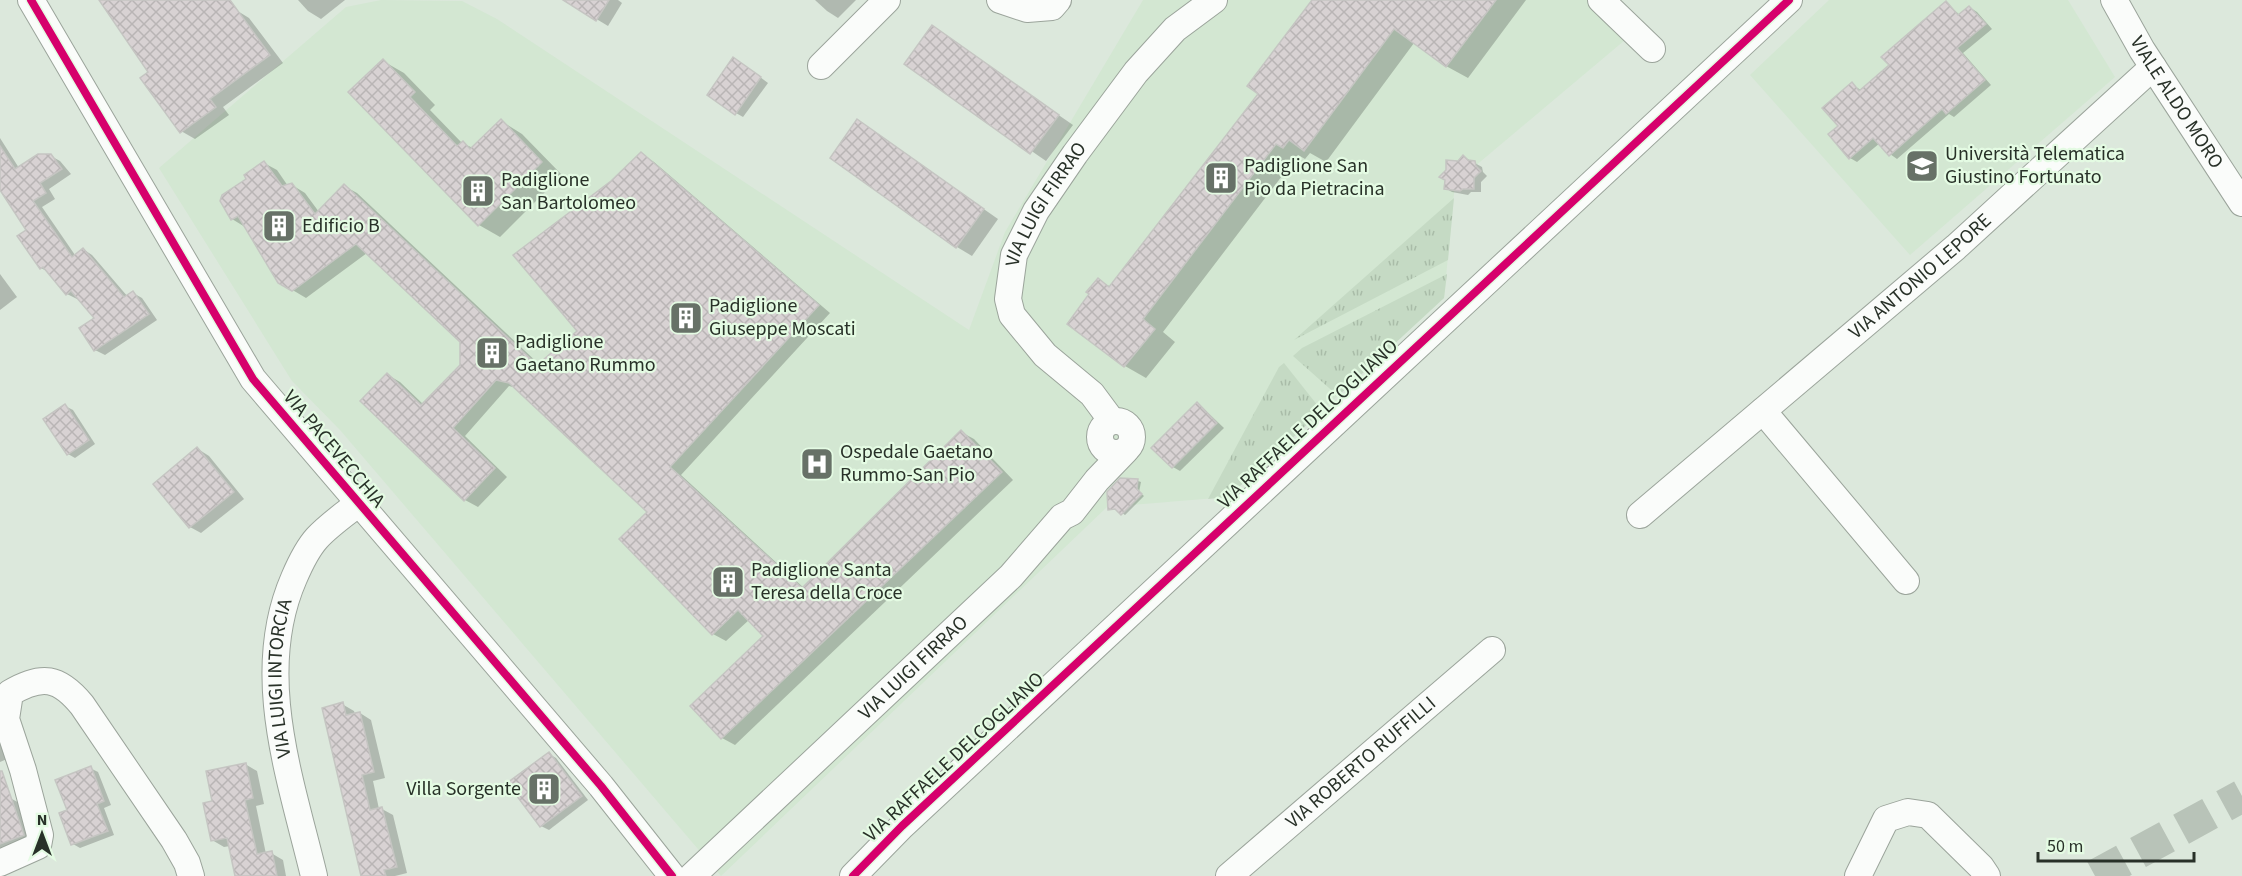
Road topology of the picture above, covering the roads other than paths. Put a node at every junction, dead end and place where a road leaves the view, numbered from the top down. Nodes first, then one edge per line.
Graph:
1 (31, 0) edge
2 (887, 0) edge
3 (1000, 0) edge
4 (1058, 0) edge
5 (1214, 0) edge
6 (1601, 0) edge
7 (1789, 0) edge
8 (2114, 0) edge
9 (1652, 49) dead end
10 (821, 66) dead end
11 (2153, 67) junction
12 (2242, 203) edge
13 (1762, 411) junction
14 (359, 503) junction
15 (1640, 515) dead end
16 (1906, 581) dead end
17 (1492, 650) dead end
18 (0, 863) edge
19 (191, 876) edge
20 (314, 876) edge
21 (672, 876) edge
22 (692, 876) edge
23 (854, 876) edge
24 (1229, 876) edge
25 (1858, 876) edge
26 (1987, 876) edge

1 - 14 street, VIA PACEVECCHIA
2 - 10 street
3 - 4 street
5 - 22 street, VIA LUIGI FIRRAO
6 - 9 street
7 - 23 street, VIA RAFFAELE DELCOGLIANO
8 - 11 street, VIALE ALDO MORO
11 - 12 street, VIALE ALDO MORO
11 - 13 street, VIA ANTONIO LEPORE
13 - 15 street, VIA ANTONIO LEPORE
13 - 16 street
14 - 20 street, VIA LUIGI INTORCIA
14 - 21 street, VIA PACEVECCHIA
17 - 24 street, VIA ROBERTO RUFFILLI
18 - 19 street
25 - 26 street

